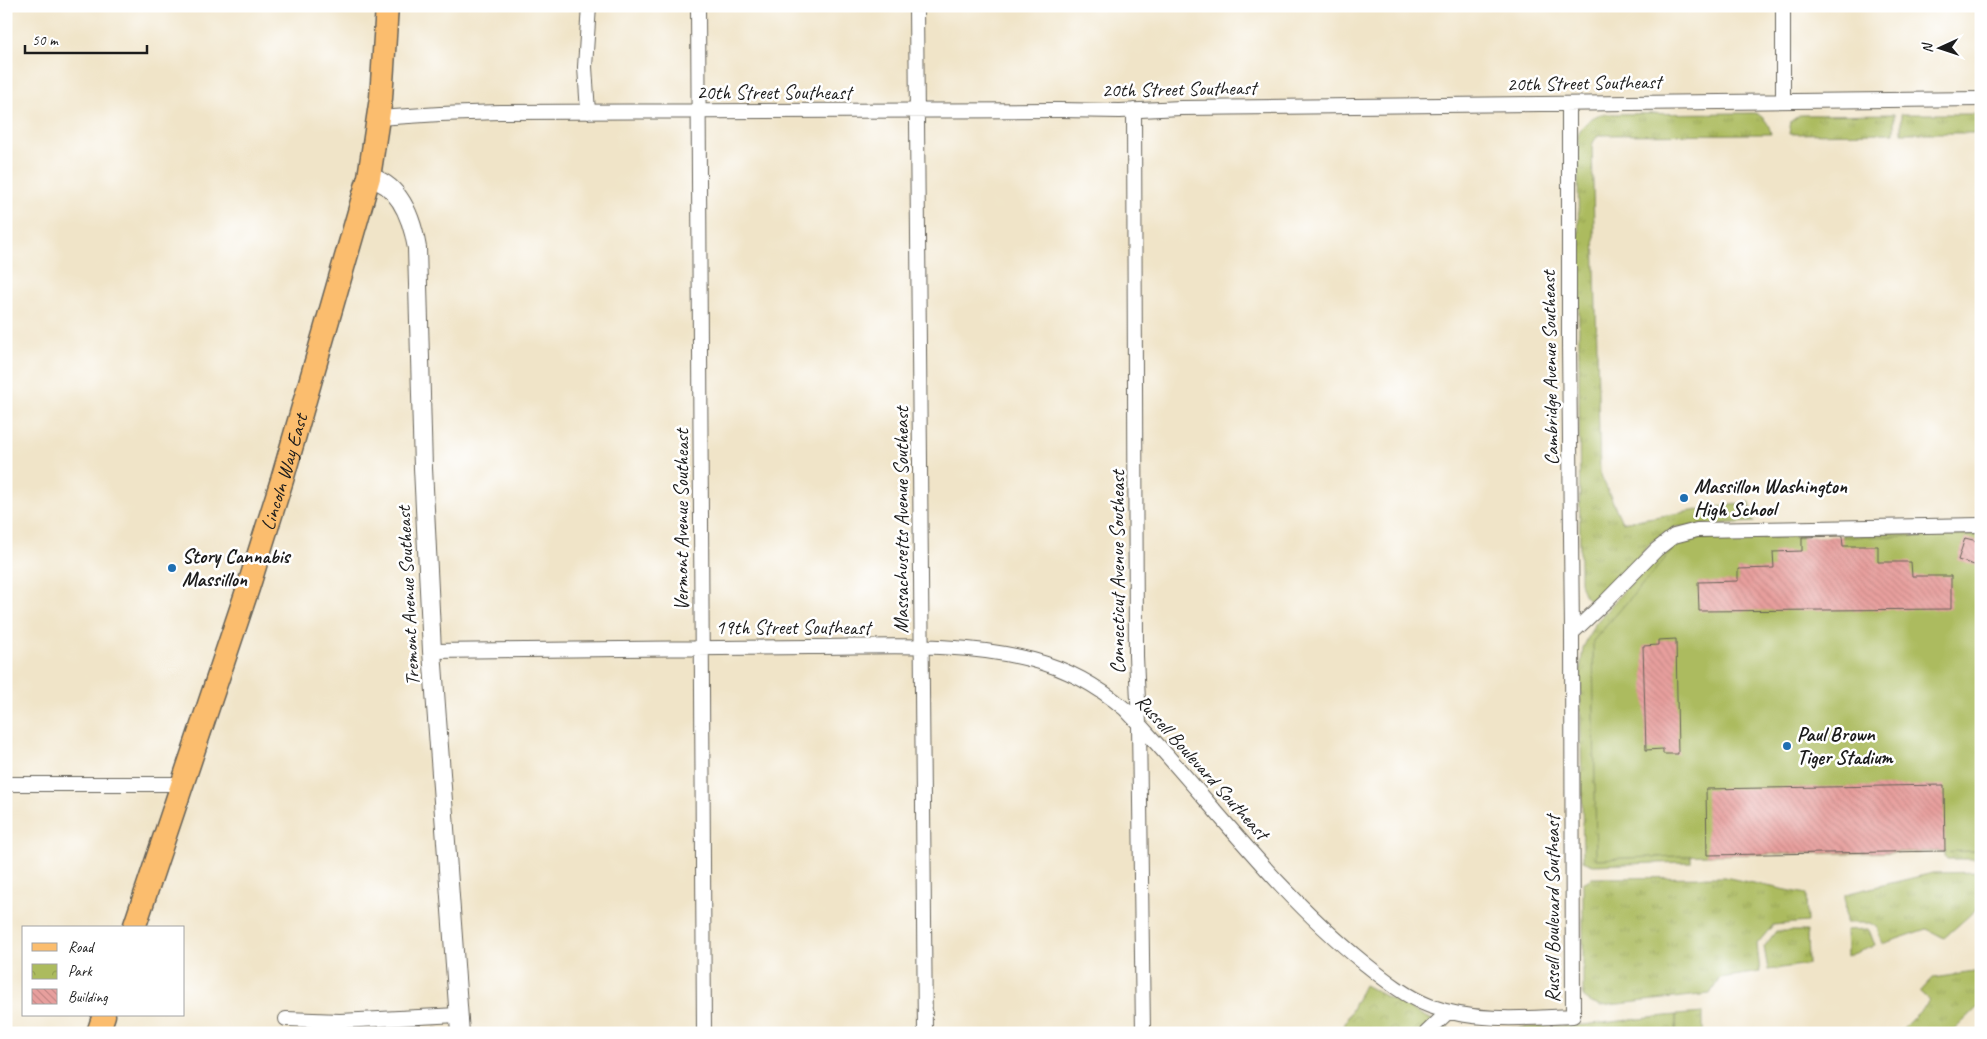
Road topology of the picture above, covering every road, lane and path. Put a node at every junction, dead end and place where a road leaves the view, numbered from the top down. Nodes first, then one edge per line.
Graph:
1 (387, 6) edge
2 (589, 6) edge
3 (698, 6) edge
4 (916, 6) edge
5 (1783, 6) edge
6 (1981, 99) edge
7 (1783, 101) junction
8 (1569, 104) junction
9 (1134, 110) junction
10 (917, 111) junction
11 (588, 112) junction
12 (698, 112) junction
13 (378, 118) junction
14 (369, 177) junction
15 (1981, 526) edge
16 (1572, 633) junction
17 (922, 647) junction
18 (702, 648) junction
19 (432, 651) junction
20 (1033, 660) joint
21 (1139, 724) junction
22 (6, 784) edge
23 (182, 784) junction
24 (135, 926) edge
25 (1448, 1012) junction
26 (458, 1015) junction
27 (104, 1016) edge
28 (286, 1019) dead end
29 (98, 1033) edge
30 (460, 1033) edge
31 (704, 1033) edge
32 (925, 1033) edge
33 (1143, 1033) edge
34 (1426, 1033) edge

1 - 13 main road, Lincoln Way East
2 - 11 street
3 - 12 street, Vermont Avenue Southeast
4 - 10 street, Massachusetts Avenue Southeast
5 - 7 street
6 - 7 street, 20th Street Southeast
7 - 8 street, 20th Street Southeast
8 - 9 street, 20th Street Southeast
8 - 16 street, Cambridge Avenue Southeast
9 - 10 street, 20th Street Southeast
9 - 21 street, Connecticut Avenue Southeast
10 - 12 street, 20th Street Southeast
10 - 17 street, Massachusetts Avenue Southeast
11 - 12 street, 20th Street Southeast
11 - 13 street, 20th Street Southeast
12 - 18 street, Vermont Avenue Southeast
13 - 14 main road, Lincoln Way East
14 - 19 street, Tremont Avenue Southeast
14 - 23 main road, Lincoln Way East
15 - 16 street
16 - 25 street, Russell Boulevard Southeast
17 - 18 street, 19th Street Southeast
17 - 20 street, 19th Street Southeast
17 - 32 street, Massachusetts Avenue Southeast
18 - 19 street, 19th Street Southeast
18 - 31 street, Vermont Avenue Southeast
19 - 26 street, Tremont Avenue Southeast
20 - 21 street, Russell Boulevard Southeast
21 - 25 street, Russell Boulevard Southeast
21 - 33 street, Connecticut Avenue Southeast
22 - 23 street
23 - 24 main road, Lincoln Way East
25 - 34 street
26 - 28 street
26 - 30 street, Tremont Avenue Southeast
27 - 29 main road

